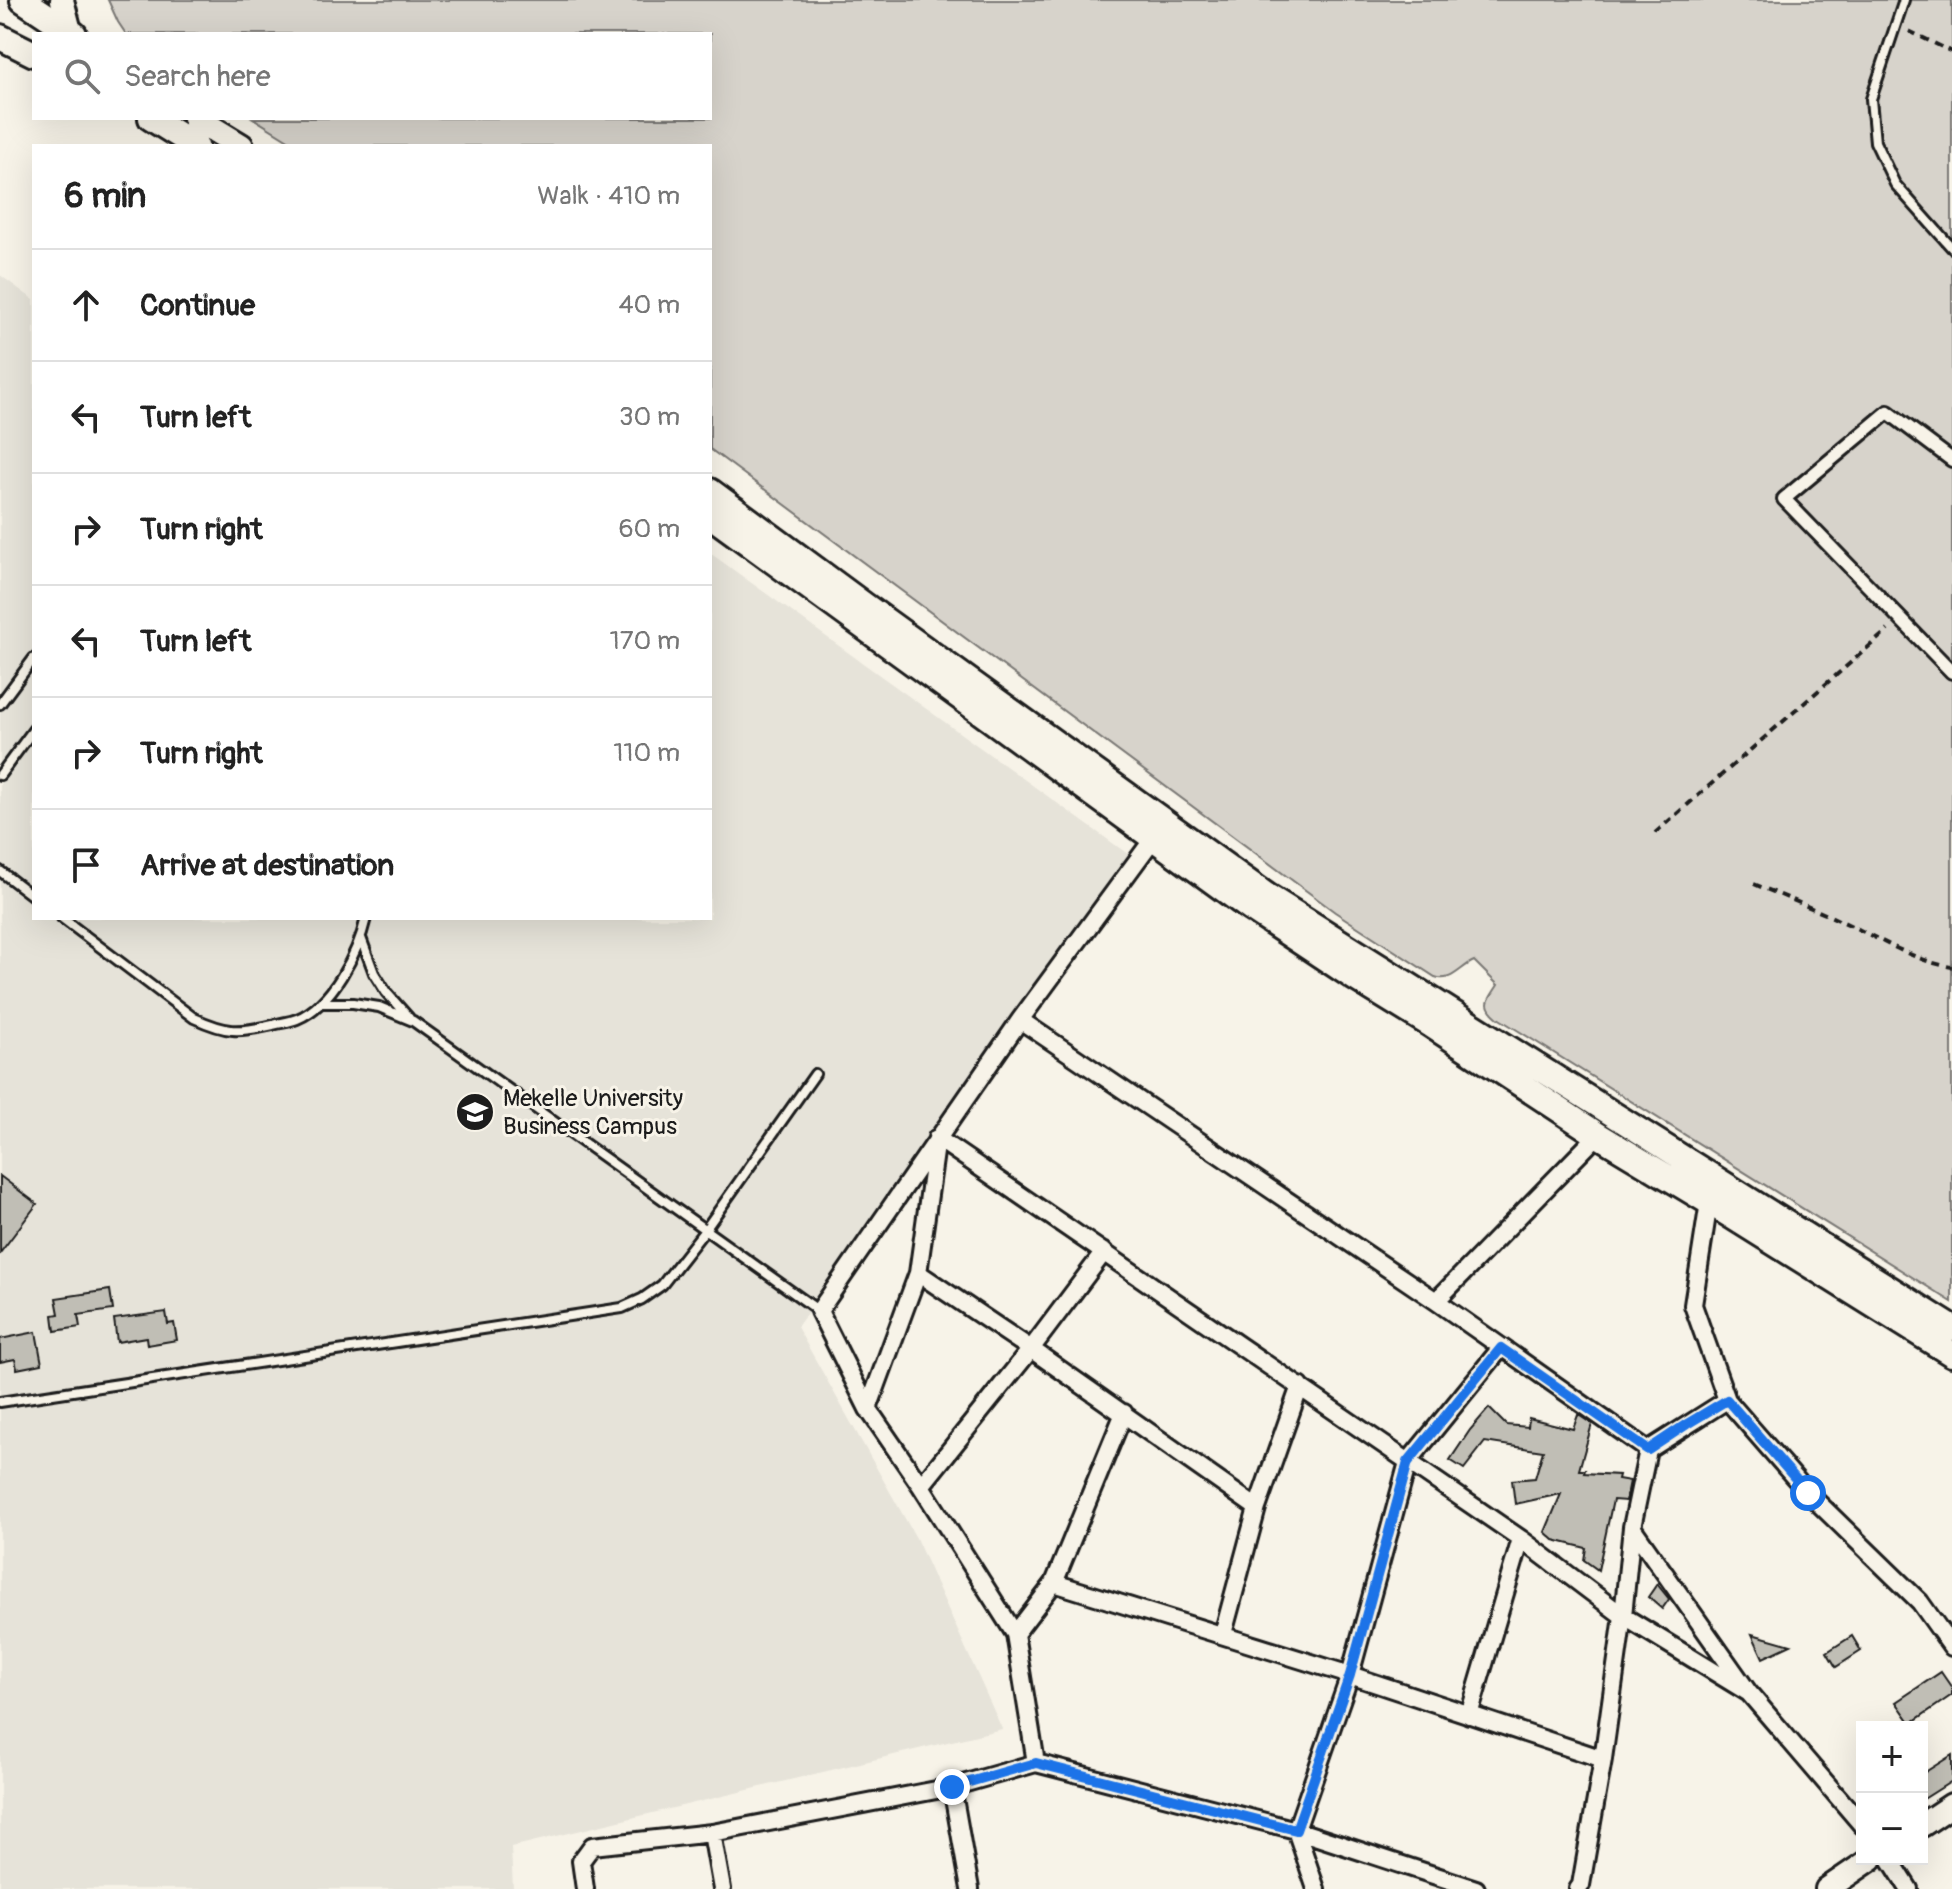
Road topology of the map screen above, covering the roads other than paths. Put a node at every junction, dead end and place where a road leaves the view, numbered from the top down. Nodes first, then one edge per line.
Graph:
1 (23, 0) edge
2 (62, 0) edge
3 (1904, 0) edge
4 (71, 32) edge
5 (72, 32) edge
6 (0, 37) edge
7 (32, 53) edge
8 (154, 120) edge
9 (198, 120) edge
10 (193, 144) edge
11 (238, 144) edge
12 (1952, 248) edge
13 (1952, 460) edge
14 (712, 492) edge
15 (712, 516) edge
16 (32, 661) edge
17 (1952, 672) edge
18 (0, 704) edge
19 (32, 732) edge
20 (0, 775) edge
21 (1153, 839) junction
22 (0, 871) edge
23 (32, 895) edge
24 (65, 920) edge
25 (366, 920) edge
26 (361, 938) junction
27 (321, 1003) junction
28 (1020, 1020) junction
29 (413, 1021) junction
30 (815, 1074) dead end
31 (1598, 1135) junction
32 (937, 1138) junction
33 (1709, 1202) junction
34 (705, 1230) junction
35 (1104, 1252) junction
36 (918, 1273) junction
37 (1436, 1301) junction
38 (819, 1311) junction
39 (1952, 1328) edge
40 (1501, 1348) junction
41 (1031, 1349) junction
42 (1952, 1354) edge
43 (1300, 1386) junction
44 (1727, 1400) junction
45 (0, 1402) edge
46 (868, 1409) junction
47 (1124, 1413) junction
48 (1648, 1450) junction
49 (1408, 1462) junction
50 (921, 1486) junction
51 (1257, 1508) junction
52 (1632, 1527) junction
53 (1521, 1539) junction
54 (1054, 1583) junction
55 (1623, 1616) junction
56 (1015, 1634) junction
57 (1223, 1634) junction
58 (1952, 1647) edge
59 (1350, 1675) junction
60 (1749, 1693) junction
61 (1469, 1715) junction
62 (1603, 1759) junction
63 (1036, 1763) junction
64 (952, 1787) junction
65 (1952, 1805) edge
66 (1856, 1818) edge
67 (1928, 1821) edge
68 (1296, 1830) junction
69 (712, 1833) junction
70 (1862, 1865) edge
71 (1894, 1865) edge
72 (1584, 1888) edge
73 (585, 1889) edge
74 (722, 1889) edge
75 (970, 1889) edge
76 (1316, 1889) edge
77 (1476, 1889) edge
78 (1827, 1889) edge
79 (1909, 1889) edge

1 - 4 main road
2 - 5 street
3 - 12 lane
6 - 7 main road
8 - 10 main road
9 - 11 main road
13 - 17 street
14 - 39 main road
15 - 21 main road
16 - 18 lane
19 - 20 lane
21 - 28 street
21 - 31 main road
22 - 23 lane
24 - 27 lane
25 - 26 lane
26 - 27 lane
26 - 29 lane
27 - 29 lane
28 - 32 street
28 - 37 street
29 - 34 lane
30 - 34 lane
31 - 33 main road
31 - 37 street
32 - 35 street
32 - 36 street
32 - 38 street
33 - 42 main road
33 - 44 street
34 - 38 lane
34 - 45 lane
35 - 41 street
35 - 43 street
36 - 41 street
36 - 46 street
37 - 40 street
38 - 46 street
40 - 48 street
40 - 49 street
41 - 47 street
41 - 50 street
43 - 49 street
43 - 51 street
44 - 48 street
44 - 58 street
46 - 50 street
47 - 51 street
47 - 54 street
48 - 52 street
49 - 53 street
49 - 59 street
50 - 56 street
51 - 57 street
52 - 55 street
52 - 60 street
53 - 55 street
53 - 61 street
54 - 56 street
54 - 57 street
55 - 60 street
55 - 62 street
56 - 63 street
57 - 59 street
59 - 61 street
59 - 68 street
60 - 66 street
61 - 62 street
62 - 72 street
63 - 64 street
63 - 68 street
64 - 69 street
64 - 75 street
65 - 67 street
68 - 76 street
68 - 77 street
69 - 73 street
69 - 74 street
70 - 78 street
71 - 79 street

